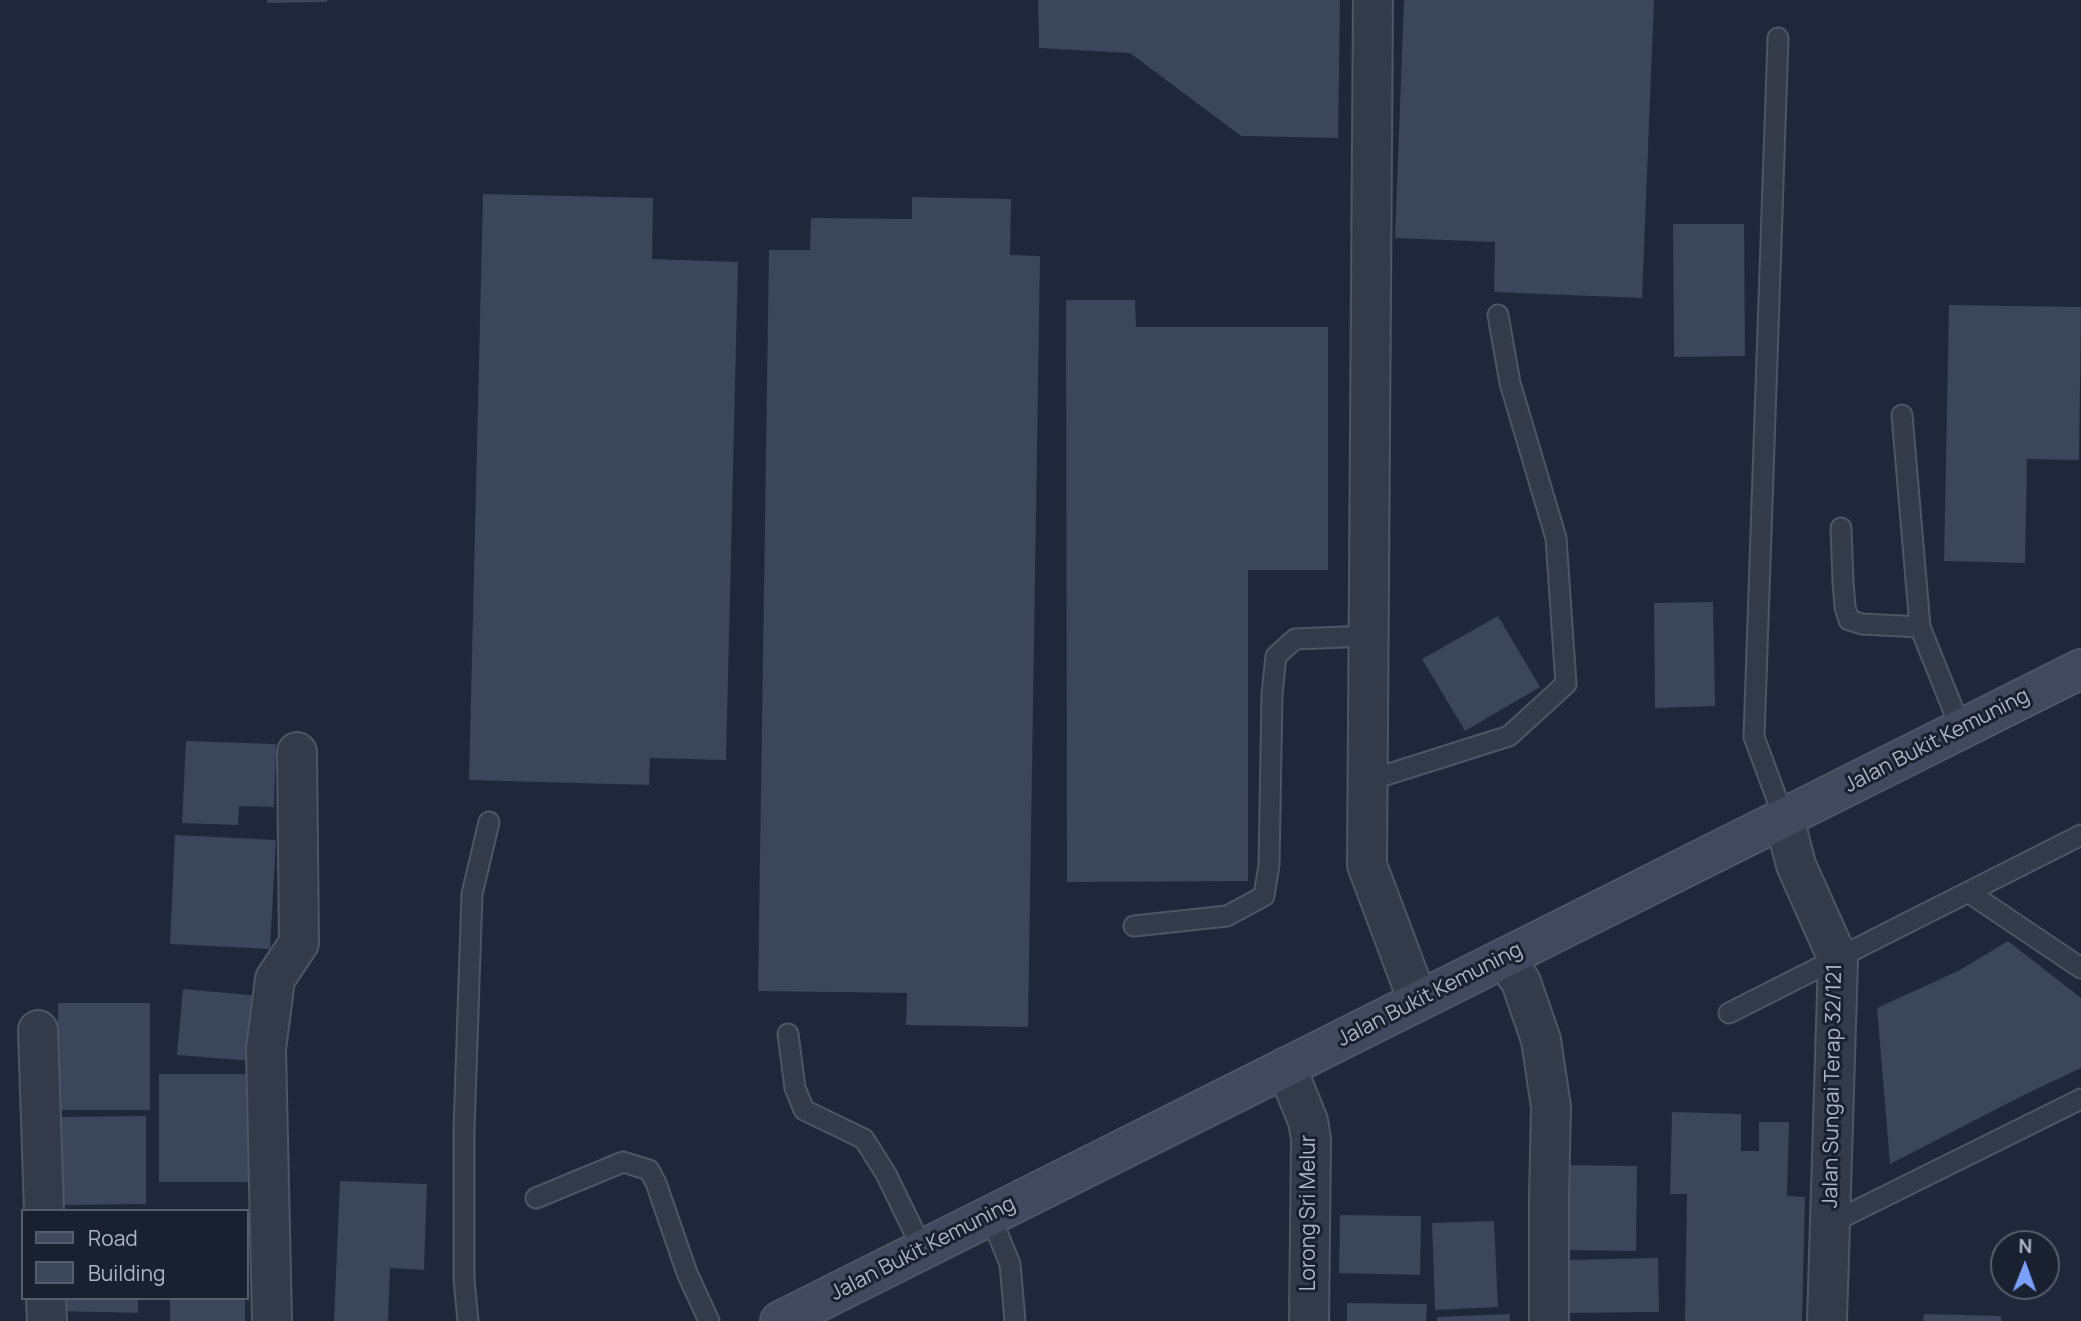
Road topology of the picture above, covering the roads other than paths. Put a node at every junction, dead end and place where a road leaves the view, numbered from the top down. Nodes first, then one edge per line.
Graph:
1 (1373, 0) edge
2 (1778, 38) dead end
3 (1498, 315) dead end
4 (1902, 415) dead end
5 (1841, 528) dead end
6 (1920, 627) junction
7 (1368, 636) junction
8 (2081, 669) edge
9 (1961, 729) junction
10 (297, 752) dead end
11 (1367, 780) junction
12 (1784, 818) junction
13 (489, 822) dead end
14 (2081, 835) edge
15 (1968, 892) junction
16 (1134, 926) dead end
17 (1505, 958) junction
18 (1838, 958) junction
19 (2081, 968) edge
20 (1418, 1001) junction
21 (1729, 1013) dead end
22 (38, 1030) dead end
23 (788, 1034) dead end
24 (1286, 1067) junction
25 (2081, 1099) edge
26 (536, 1198) dead end
27 (44, 1209) edge
28 (990, 1216) junction
29 (1829, 1224) junction
30 (923, 1250) junction
31 (47, 1300) edge
32 (47, 1321) edge
33 (272, 1321) edge
34 (468, 1321) edge
35 (709, 1321) edge
36 (780, 1321) edge
37 (1015, 1321) edge
38 (1310, 1321) edge
39 (1549, 1321) edge
40 (1827, 1321) edge

1 - 7 street
2 - 12 lane
3 - 11 lane
4 - 6 lane
5 - 6 lane
6 - 9 lane
7 - 11 street
7 - 16 lane
8 - 9 main road, Jalan Bukit Kemuning
9 - 12 main road, Jalan Bukit Kemuning
10 - 33 street
11 - 20 street
12 - 17 main road, Jalan Bukit Kemuning
12 - 18 street, Jalan Sungai Terap 32/121
13 - 34 lane
14 - 15 lane
15 - 18 lane
15 - 19 lane
17 - 20 main road, Jalan Bukit Kemuning
17 - 39 street
18 - 21 lane
18 - 29 street, Jalan Sungai Terap 32/121
20 - 24 main road, Jalan Bukit Kemuning
22 - 27 street
23 - 30 lane
24 - 28 main road, Jalan Bukit Kemuning
24 - 38 street, Lorong Sri Melur
25 - 29 lane
26 - 35 lane
28 - 30 main road, Jalan Bukit Kemuning
28 - 37 lane
29 - 40 street, Jalan Sungai Terap 32/121
30 - 36 main road, Jalan Bukit Kemuning
31 - 32 street

